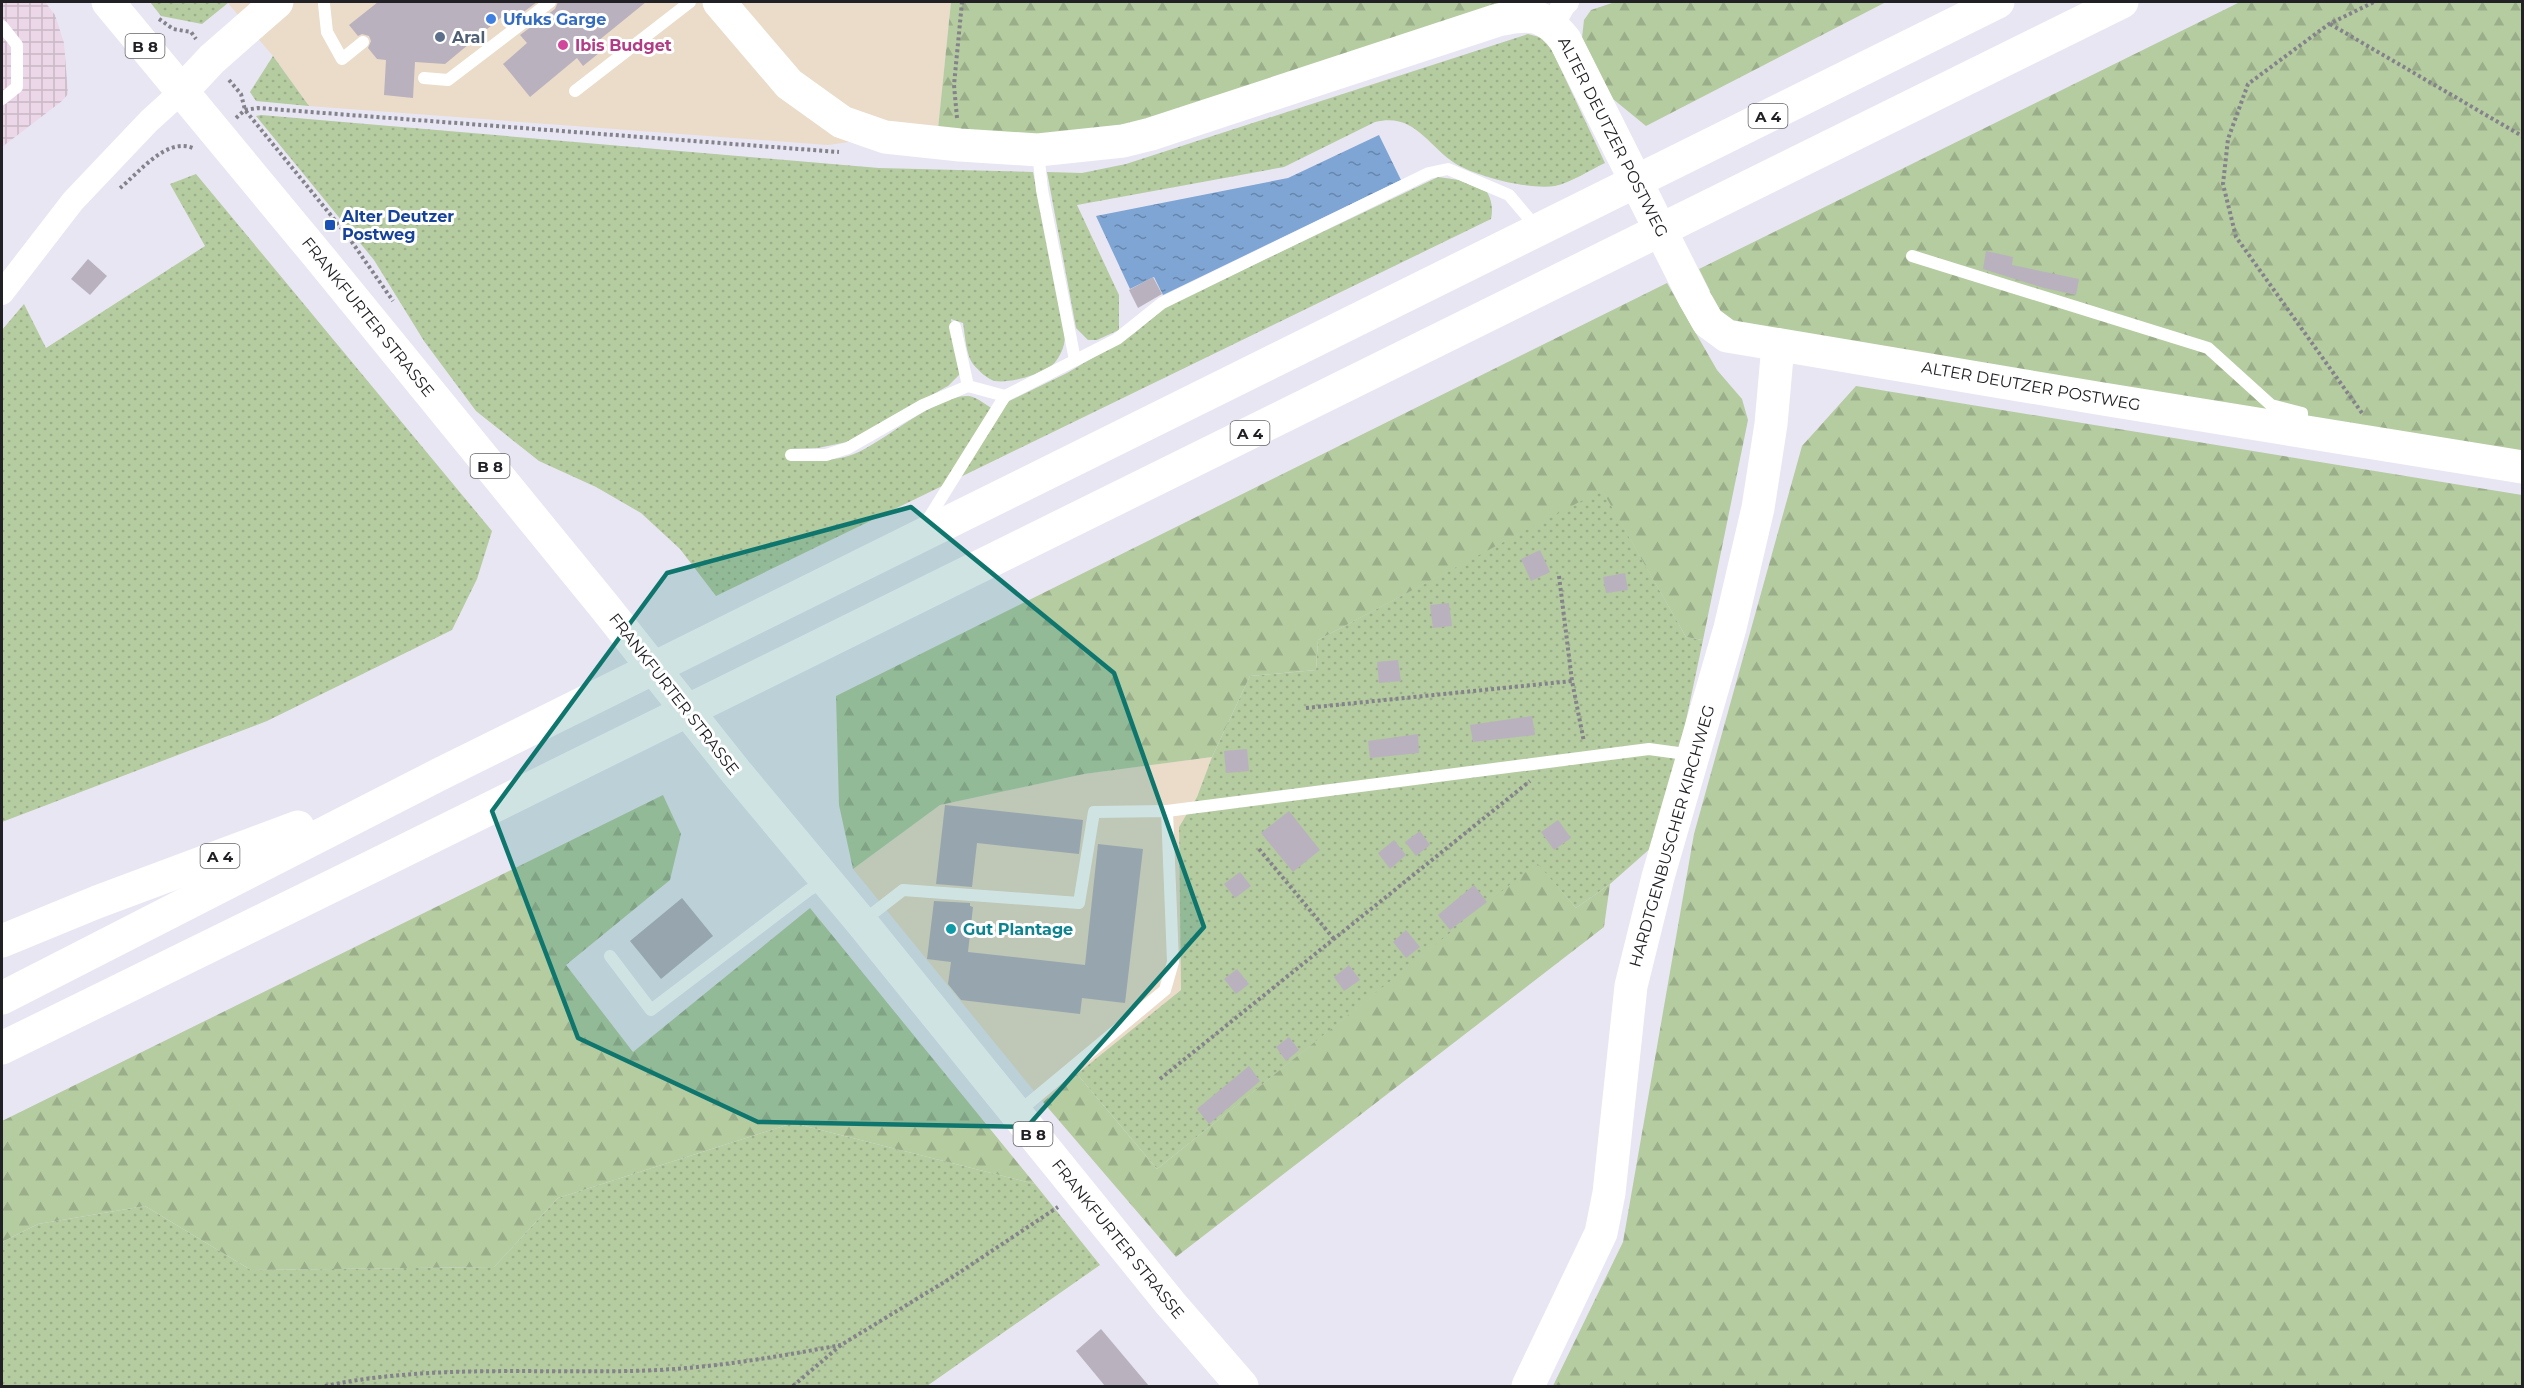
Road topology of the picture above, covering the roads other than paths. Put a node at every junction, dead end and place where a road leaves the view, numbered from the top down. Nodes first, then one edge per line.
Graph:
1 (108, 2) edge
2 (277, 2) edge
3 (324, 2) edge
4 (550, 2) edge
5 (690, 2) edge
6 (718, 2) edge
7 (1998, 2) edge
8 (2122, 2) edge
9 (1560, 13) edge
10 (2, 26) edge
11 (363, 42) dead end
12 (424, 78) dead end
13 (182, 91) junction
14 (575, 91) dead end
15 (2, 99) edge
16 (1038, 150) junction
17 (1538, 230) junction
18 (1912, 256) dead end
19 (2, 293) edge
20 (955, 327) dead end
21 (1778, 345) junction
22 (1075, 360) junction
23 (968, 386) junction
24 (1005, 396) junction
25 (2302, 431) junction
26 (791, 455) dead end
27 (2523, 467) edge
28 (917, 538) junction
29 (1694, 755) junction
30 (440, 774) junction
31 (1167, 811) junction
32 (826, 880) junction
33 (862, 922) junction
34 (2, 941) edge
35 (610, 956) dead end
36 (106, 996) junction
37 (2, 998) edge
38 (2, 1048) edge
39 (2, 1054) edge
40 (1016, 1113) junction
41 (1242, 1386) edge
42 (1528, 1386) edge

1 - 13 main road, FRANKFURTER STRASSE / B 8
2 - 13 main road
3 - 11 lane
4 - 12 lane
5 - 14 lane
6 - 16 main road, ALTER DEUTZER POSTWEG
7 - 17 main road, A 4
8 - 36 main road, A 4
9 - 16 main road, ALTER DEUTZER POSTWEG
9 - 21 main road, ALTER DEUTZER POSTWEG
10 - 15 lane
13 - 19 street
13 - 32 main road, FRANKFURTER STRASSE / B 8
16 - 22 lane
17 - 22 lane
17 - 28 main road, A 4
18 - 25 lane
20 - 23 lane
21 - 25 main road, ALTER DEUTZER POSTWEG
21 - 29 main road, HARDTGENBUSCHER KIRCHWEG
22 - 24 lane
23 - 24 lane
23 - 26 lane
24 - 28 lane
25 - 27 main road, ALTER DEUTZER POSTWEG
28 - 30 main road, A 4
29 - 31 lane
29 - 42 main road, HARDTGENBUSCHER KIRCHWEG
30 - 34 main road, A 4
30 - 37 main road
31 - 33 lane
31 - 40 lane
32 - 33 main road, FRANKFURTER STRASSE / B 8
32 - 35 lane
33 - 40 main road, FRANKFURTER STRASSE / B 8
36 - 38 main road
36 - 39 main road, A 4
40 - 41 main road, FRANKFURTER STRASSE / B 8

